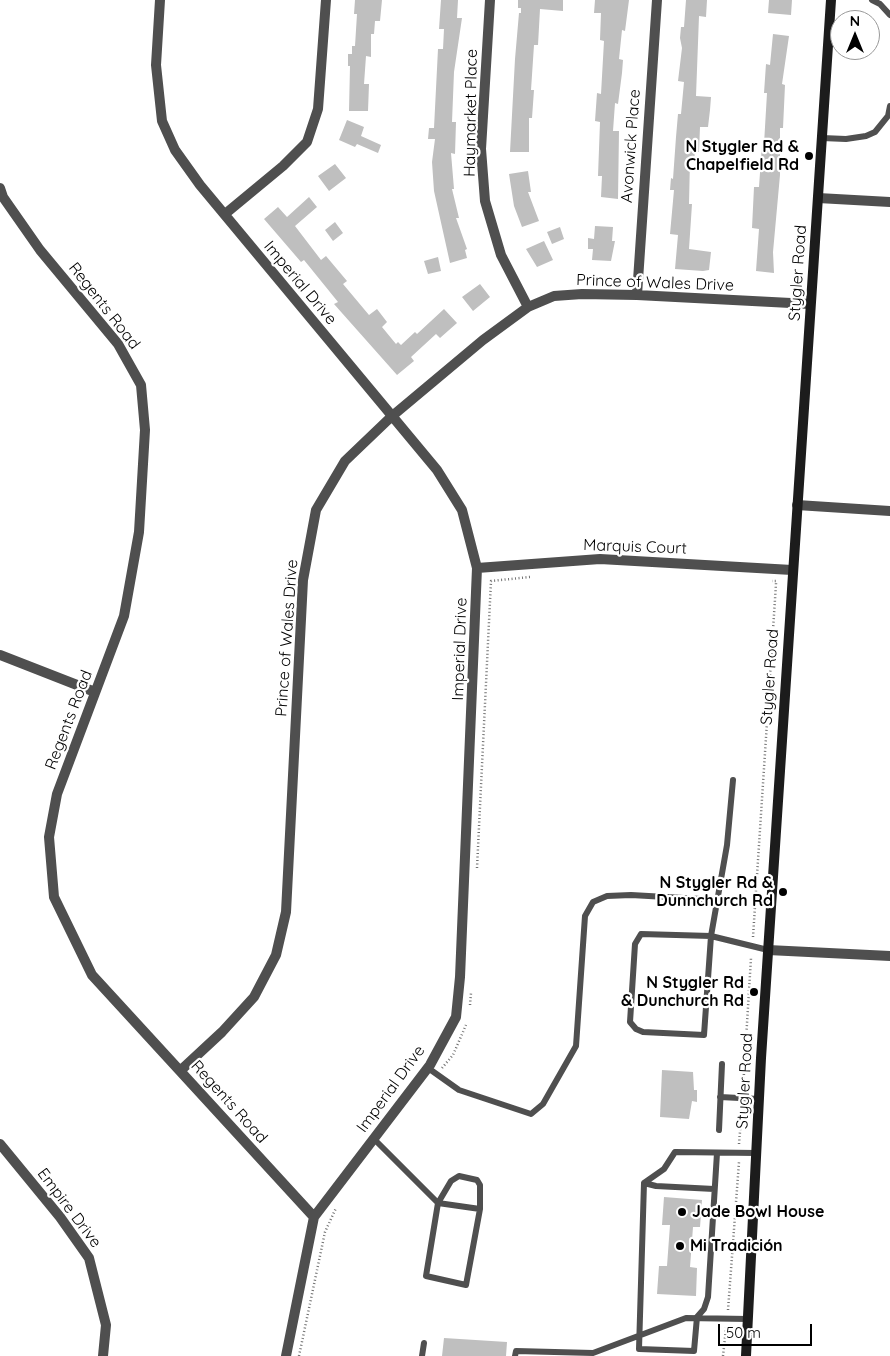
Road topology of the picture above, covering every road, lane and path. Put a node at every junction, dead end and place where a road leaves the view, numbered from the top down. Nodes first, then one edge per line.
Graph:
1 (160, 0) edge
2 (326, 0) edge
3 (490, 0) edge
4 (656, 0) edge
5 (831, 0) edge
6 (872, 0) edge
7 (890, 15) edge
8 (890, 106) edge
9 (822, 138) junction
10 (0, 188) edge
11 (818, 198) junction
12 (890, 202) edge
13 (225, 214) junction
14 (637, 295) junction
15 (810, 304) junction
16 (528, 307) junction
17 (391, 416) junction
18 (797, 505) junction
19 (890, 511) edge
20 (477, 568) junction
21 (792, 570) junction
22 (534, 576) dead end
23 (770, 581) dead end
24 (0, 655) edge
25 (95, 692) junction
26 (733, 780) dead end
27 (477, 870) dead end
28 (719, 900) junction
29 (711, 936) junction
30 (753, 938) dead end
31 (768, 950) junction
32 (890, 956) edge
33 (751, 958) dead end
34 (471, 990) dead end
35 (469, 1007) dead end
36 (466, 1024) dead end
37 (722, 1064) dead end
38 (428, 1068) junction
39 (442, 1070) dead end
40 (180, 1071) junction
41 (720, 1097) junction
42 (742, 1098) junction
43 (759, 1098) junction
44 (719, 1130) dead end
45 (374, 1138) junction
46 (0, 1144) edge
47 (739, 1148) dead end
48 (716, 1153) junction
49 (756, 1153) junction
50 (738, 1162) dead end
51 (644, 1183) junction
52 (714, 1189) junction
53 (438, 1203) junction
54 (338, 1205) dead end
55 (480, 1209) junction
56 (314, 1217) junction
57 (728, 1311) dead end
58 (697, 1317) junction
59 (748, 1319) junction
60 (726, 1328) dead end
61 (639, 1336) junction
62 (424, 1343) dead end
63 (592, 1354) edge
64 (103, 1356) edge
65 (286, 1356) edge
66 (299, 1356) edge
67 (422, 1356) edge
68 (515, 1356) edge
69 (723, 1356) edge
70 (746, 1356) edge

1 - 13 street, Imperial Drive
2 - 13 street
3 - 16 street, Haymarket Place
4 - 14 street, Avonwick Place
5 - 9 main road, Stygler Road
6 - 7 lane
8 - 9 lane
9 - 11 main road, Stygler Road
10 - 25 street, Regents Road
11 - 12 street
11 - 15 main road, Stygler Road
13 - 17 street, Imperial Drive
14 - 15 street, Prince of Wales Drive
14 - 16 street, Prince of Wales Drive
15 - 18 main road, Stygler Road
16 - 17 street, Prince of Wales Drive
17 - 20 street, Imperial Drive
17 - 40 street, Prince of Wales Drive
18 - 19 street
18 - 21 main road, Stygler Road
20 - 21 street, Marquis Court
20 - 38 street, Imperial Drive
21 - 31 main road, Stygler Road
22 - 27 path
23 - 30 path
24 - 25 street
25 - 40 street, Regents Road
26 - 28 lane
28 - 29 lane
28 - 38 lane
29 - 29 lane
29 - 31 lane
31 - 32 street
31 - 43 main road, Stygler Road
33 - 42 path
34 - 35 path
36 - 39 path
37 - 41 lane
38 - 45 street, Imperial Drive
40 - 56 street, Regents Road
41 - 42 lane
41 - 44 lane
42 - 43 lane
42 - 47 path
43 - 49 main road, Stygler Road
45 - 53 lane
45 - 56 street, Imperial Drive
46 - 64 street, Empire Drive
48 - 49 lane
48 - 51 lane
48 - 52 lane
49 - 59 main road, Stygler Road
50 - 57 path
51 - 52 lane
51 - 61 lane
52 - 58 lane
53 - 55 lane
53 - 55 lane
53 - 55 lane
54 - 66 path
56 - 65 street, Imperial Drive
58 - 59 lane
58 - 61 lane
58 - 61 lane
59 - 70 main road, Stygler Road
60 - 69 path
61 - 63 lane
62 - 67 lane
63 - 68 lane

